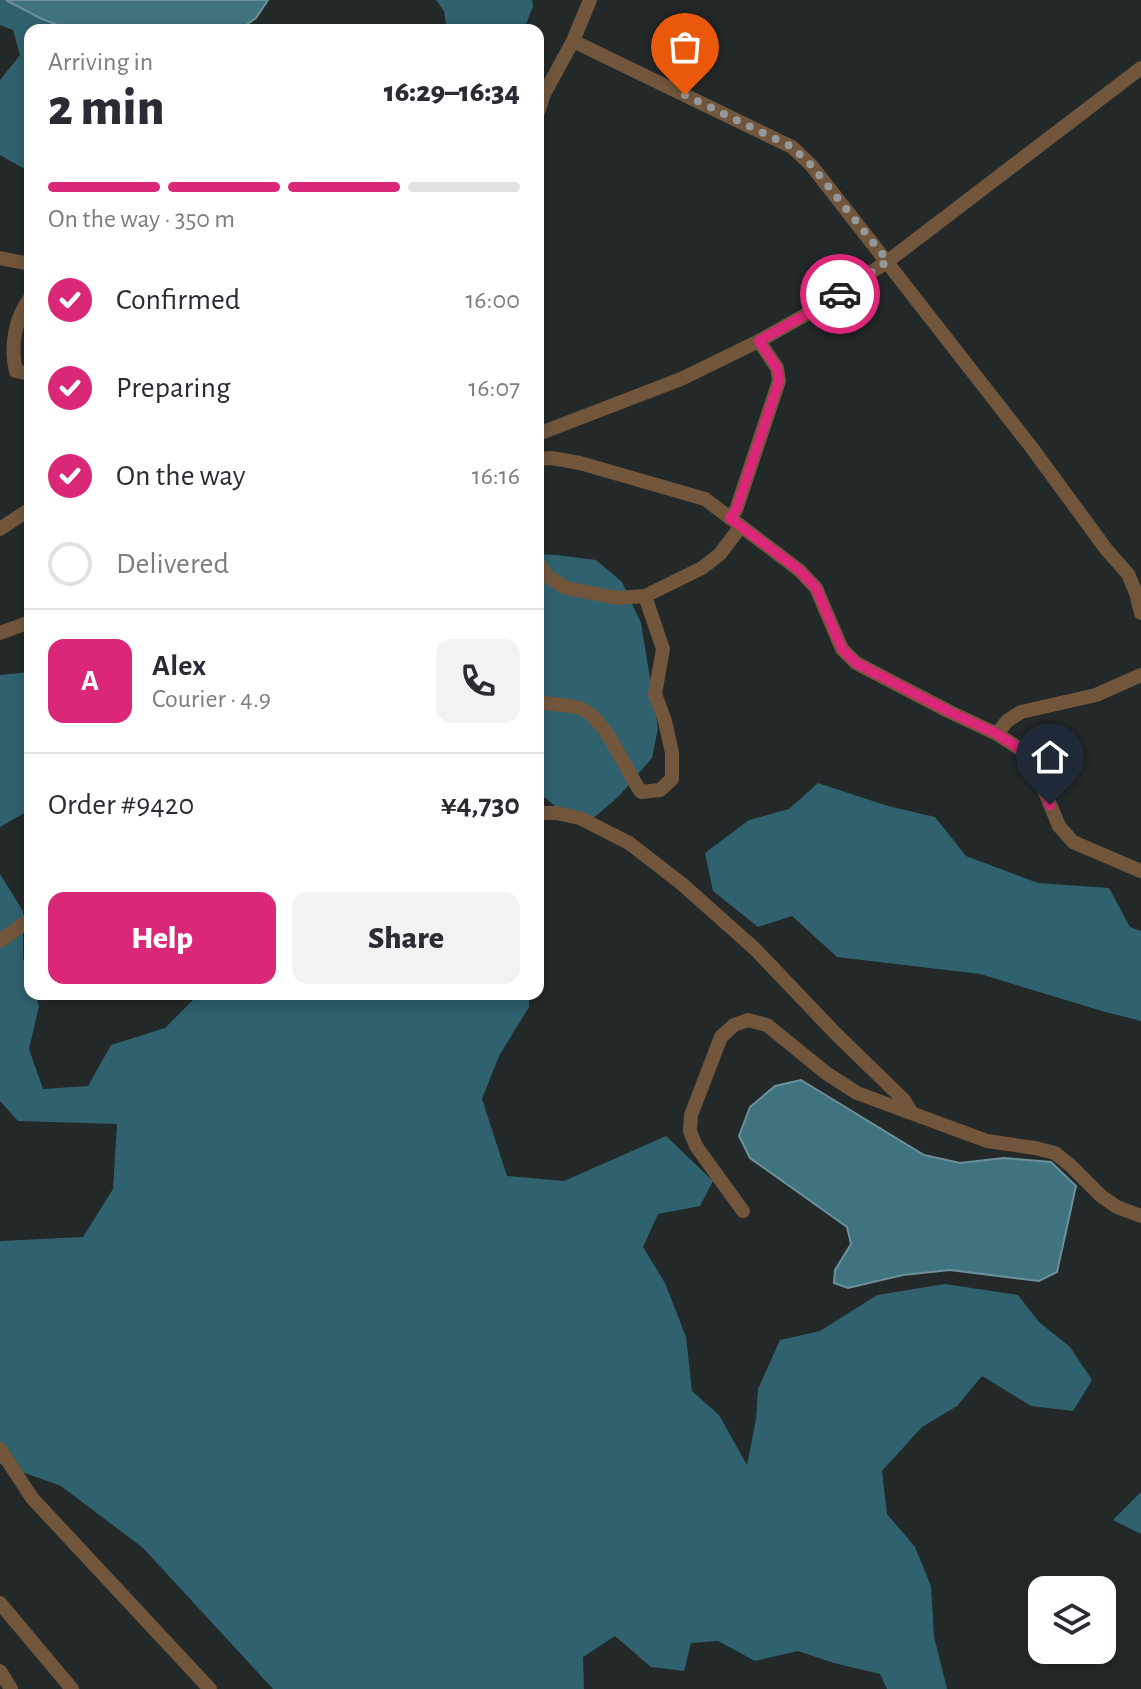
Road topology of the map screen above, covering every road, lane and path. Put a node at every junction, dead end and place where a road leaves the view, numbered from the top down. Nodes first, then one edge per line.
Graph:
1 (590, 0) edge
2 (573, 41) junction
3 (1141, 68) edge
4 (544, 94) edge
5 (0, 258) edge
6 (888, 261) junction
7 (24, 263) edge
8 (24, 309) edge
9 (759, 341) junction
10 (24, 373) edge
11 (544, 432) edge
12 (544, 459) edge
13 (24, 513) edge
14 (735, 522) junction
15 (0, 529) edge
16 (544, 572) edge
17 (645, 596) junction
18 (1141, 613) edge
19 (24, 624) edge
20 (0, 633) edge
21 (1141, 675) edge
22 (544, 703) edge
23 (997, 734) junction
24 (544, 813) edge
25 (1141, 871) edge
26 (24, 923) edge
27 (0, 941) edge
28 (911, 1112) junction
29 (743, 1211) dead end
30 (1141, 1216) edge
31 (0, 1449) edge
32 (0, 1603) edge
33 (0, 1671) edge
34 (11, 1689) edge
35 (72, 1689) edge
36 (210, 1689) edge

1 - 2 street
2 - 4 street
2 - 6 street
3 - 6 street
5 - 7 street
6 - 9 street
6 - 18 street
8 - 10 street
9 - 11 street
9 - 14 street
12 - 14 street
13 - 15 street
14 - 17 street
14 - 23 street
16 - 17 street
17 - 22 street
19 - 20 street
21 - 23 street
23 - 25 street
24 - 28 street
26 - 27 street
28 - 29 street
28 - 30 street
31 - 36 street
32 - 35 street
33 - 34 street

